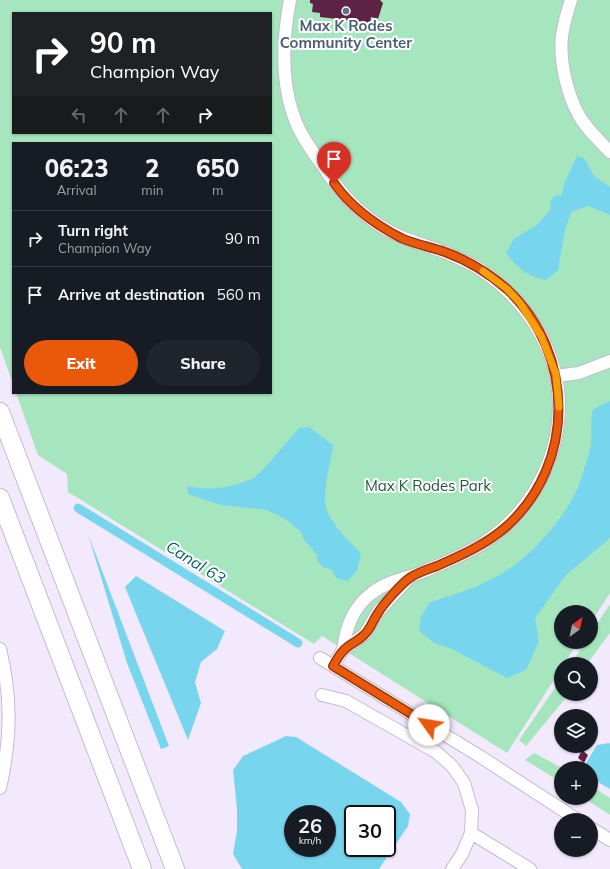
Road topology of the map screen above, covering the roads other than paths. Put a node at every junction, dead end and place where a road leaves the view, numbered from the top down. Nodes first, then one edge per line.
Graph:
1 (290, 0) edge
2 (571, 0) edge
3 (610, 152) edge
4 (610, 361) edge
5 (556, 376) junction
6 (0, 412) edge
7 (0, 498) edge
8 (410, 578) junction
9 (0, 649) edge
10 (343, 650) junction
11 (320, 658) dead end
12 (333, 666) junction
13 (322, 695) dead end
14 (0, 788) edge
15 (567, 813) edge
16 (598, 832) edge
17 (471, 833) junction
18 (610, 840) edge
19 (142, 869) edge
20 (175, 869) edge
21 (452, 869) edge
22 (530, 869) edge

1 - 5 street
2 - 3 street
4 - 5 street
5 - 8 street
6 - 20 highway
7 - 19 highway
8 - 10 street
8 - 10 street
9 - 14 street
10 - 12 street
11 - 12 street
12 - 15 street
13 - 17 street
16 - 18 street
17 - 21 street
17 - 22 street

